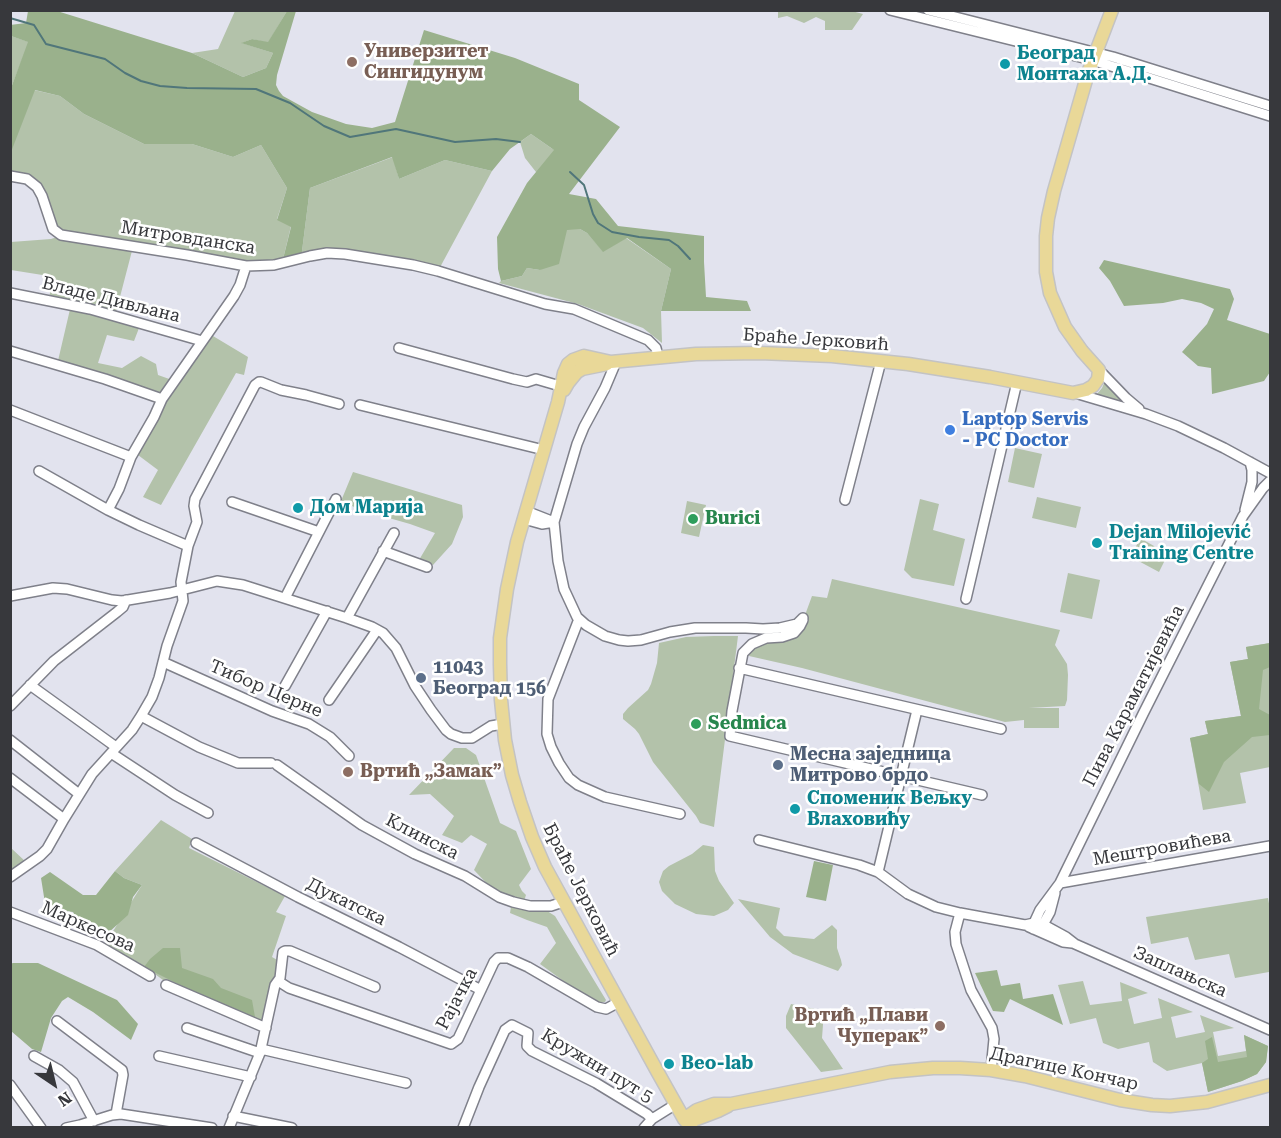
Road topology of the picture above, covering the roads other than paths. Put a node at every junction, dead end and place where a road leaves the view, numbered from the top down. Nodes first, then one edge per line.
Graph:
1 (890, 10) edge
2 (928, 10) edge
3 (1112, 10) edge
4 (1094, 56) junction
5 (1270, 106) edge
6 (1270, 116) edge
7 (10, 176) edge
8 (246, 266) junction
9 (10, 292) edge
10 (202, 341) junction
11 (399, 348) dead end
12 (10, 351) edge
13 (657, 357) junction
14 (614, 362) junction
15 (881, 362) junction
16 (1099, 370) junction
17 (1017, 382) junction
18 (561, 386) junction
19 (1072, 393) junction
20 (162, 399) junction
21 (558, 402) junction
22 (339, 404) dead end
23 (360, 405) dead end
24 (10, 410) edge
25 (1146, 414) junction
26 (544, 450) junction
27 (130, 457) junction
28 (1250, 462) junction
29 (39, 471) dead end
30 (1270, 473) edge
31 (1270, 481) edge
32 (336, 499) dead end
33 (844, 500) dead end
34 (232, 502) dead end
35 (108, 510) junction
36 (525, 515) junction
37 (1244, 516) junction
38 (554, 522) junction
39 (319, 532) junction
40 (394, 533) dead end
41 (188, 546) junction
42 (383, 551) junction
43 (427, 567) dead end
44 (181, 590) junction
45 (10, 596) edge
46 (285, 598) junction
47 (126, 600) junction
48 (966, 600) dead end
49 (327, 611) junction
50 (347, 618) junction
51 (579, 619) junction
52 (377, 630) junction
53 (163, 662) junction
54 (739, 668) junction
55 (30, 685) junction
56 (285, 686) dead end
57 (330, 700) dead end
58 (10, 706) edge
59 (917, 710) junction
60 (141, 717) junction
61 (503, 724) junction
62 (1001, 729) dead end
63 (10, 740) edge
64 (113, 750) junction
65 (349, 756) dead end
66 (901, 776) junction
67 (10, 778) edge
68 (79, 794) junction
69 (982, 795) dead end
70 (208, 813) dead end
71 (680, 814) dead end
72 (64, 819) junction
73 (759, 840) dead end
74 (196, 843) dead end
75 (1270, 846) edge
76 (878, 872) junction
77 (10, 877) edge
78 (1058, 887) junction
79 (563, 902) junction
80 (10, 912) edge
81 (960, 913) junction
82 (1035, 927) junction
83 (150, 976) dead end
84 (278, 981) junction
85 (166, 985) dead end
86 (375, 987) dead end
87 (481, 990) junction
88 (619, 1002) junction
89 (57, 1021) dead end
90 (187, 1028) dead end
91 (266, 1028) junction
92 (1270, 1030) edge
93 (260, 1051) junction
94 (34, 1056) dead end
95 (159, 1056) dead end
96 (991, 1070) junction
97 (1270, 1076) edge
98 (251, 1077) junction
99 (406, 1083) dead end
100 (10, 1085) edge
101 (1270, 1085) edge
102 (1247, 1092) junction
103 (676, 1104) junction
104 (712, 1109) junction
105 (116, 1114) junction
106 (233, 1116) junction
107 (652, 1119) junction
108 (94, 1122) junction
109 (687, 1125) edge
110 (41, 1128) edge
111 (66, 1128) edge
112 (213, 1128) edge
113 (229, 1128) edge
114 (292, 1128) edge
115 (464, 1128) edge
116 (644, 1128) edge
117 (704, 1128) edge

1 - 4 street
2 - 4 street
3 - 4 main road
4 - 5 street
4 - 6 street
4 - 16 main road
7 - 8 street, Митровданска
8 - 10 street
8 - 13 street, Митровданска
9 - 10 street, Владе Дивљана
10 - 20 street
11 - 18 street
12 - 20 street
13 - 14 main road, Браће Јерковић
13 - 15 main road, Браће Јерковић
14 - 18 main road, Браће Јерковић
14 - 21 main road, Браће Јерковић
14 - 38 street
15 - 17 main road, Браће Јерковић
15 - 33 street
16 - 19 main road
16 - 25 street
17 - 19 main road, Браће Јерковић
17 - 48 street
18 - 21 main road, Браће Јерковић
19 - 25 street, Браће Јерковић
20 - 27 street
21 - 26 main road, Браће Јерковић
22 - 41 street
23 - 26 street
24 - 27 street
25 - 28 street, Браће Јерковић
26 - 36 main road, Браће Јерковић
27 - 35 street
28 - 30 street, Браће Јерковић
28 - 37 street, Пива Караматијевића
29 - 35 street
31 - 37 street, Пива Караматијевића
32 - 39 street
34 - 39 street
35 - 41 street
36 - 38 street
36 - 61 main road, Браће Јерковић
37 - 78 street, Пива Караматијевића
38 - 51 street
39 - 46 street
40 - 42 street
41 - 44 street
42 - 43 street
42 - 50 street
44 - 46 street
44 - 47 street
44 - 53 street
45 - 47 street
46 - 49 street
47 - 55 street
49 - 50 street
49 - 56 street
50 - 52 street
51 - 54 street
51 - 71 street
52 - 57 street
52 - 61 street
53 - 60 street
53 - 65 street, Тибор Церне
54 - 59 street
54 - 66 street
55 - 58 street
55 - 64 street
59 - 62 street
59 - 66 street
60 - 64 street
60 - 79 street, Клинска
61 - 79 main road, Браће Јерковић
63 - 68 street
64 - 68 street
64 - 70 street
66 - 69 street
66 - 76 street
67 - 72 street
68 - 72 street
72 - 77 street
73 - 76 street, Заплањска
74 - 87 street, Дукатска
75 - 78 street, Мештровићева
76 - 81 street, Заплањска
78 - 82 street, Пива Караматијевића
79 - 88 main road, Браће Јерковић
80 - 83 street, Маркесова
81 - 82 street, Заплањска
81 - 96 street
82 - 92 street, Заплањска
84 - 86 street
84 - 87 street, Рајачка
84 - 91 street
85 - 91 street
87 - 88 street, Рајачка
88 - 103 main road, Браће Јерковић
89 - 105 street
90 - 93 street
91 - 93 street
93 - 98 street
93 - 99 street
94 - 108 street
95 - 98 street
96 - 102 main road, Драгице Кончар
96 - 104 main road, Драгице Кончар
97 - 102 main road, Драгице Кончар
98 - 106 street
100 - 110 street
101 - 102 main road, Драгице Кончар
103 - 104 main road
103 - 107 street
103 - 109 main road, Браће Јерковић
104 - 109 main road, Драгице Кончар
104 - 117 main road
105 - 108 street
105 - 112 street
106 - 113 street
106 - 114 street
107 - 115 street, Кружни пут 5
107 - 116 street
108 - 111 street

